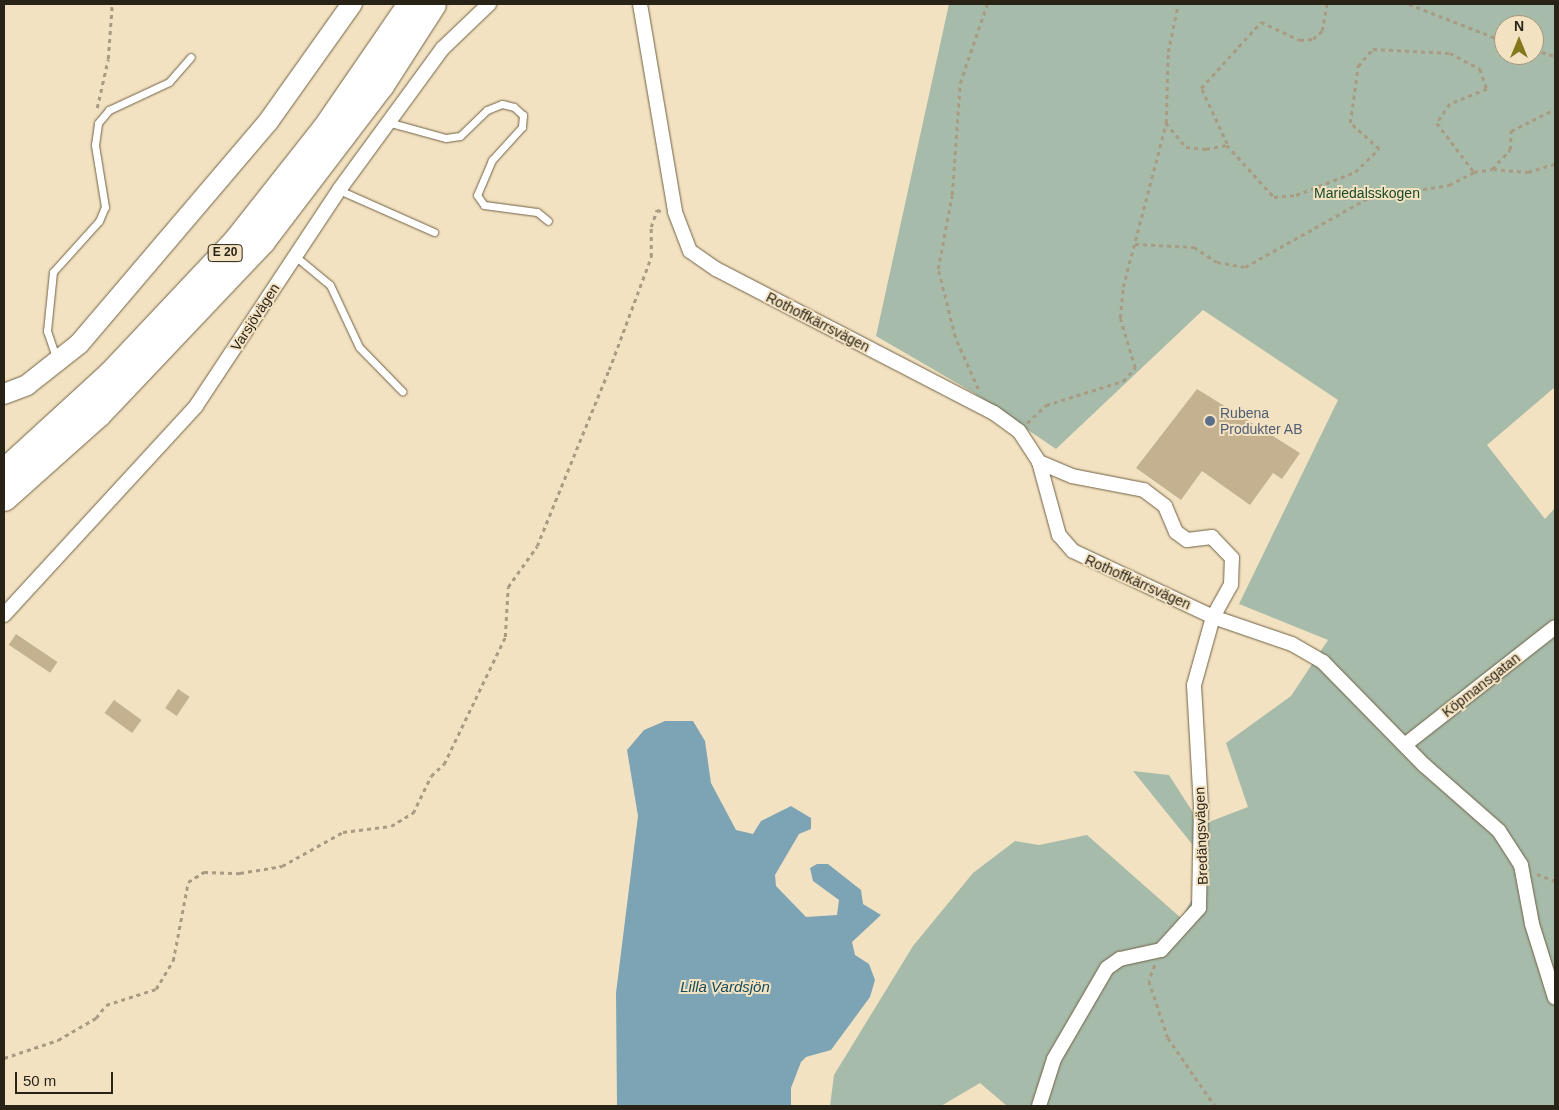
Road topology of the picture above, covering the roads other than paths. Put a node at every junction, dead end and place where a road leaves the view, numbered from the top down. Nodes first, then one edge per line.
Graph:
1 (352, 4) edge
2 (410, 4) edge
3 (433, 4) edge
4 (489, 4) edge
5 (640, 4) edge
6 (191, 57) dead end
7 (391, 123) junction
8 (339, 190) junction
9 (548, 221) dead end
10 (434, 232) dead end
11 (295, 256) junction
12 (58, 363) junction
13 (402, 391) dead end
14 (4, 394) edge
15 (1039, 462) junction
16 (4, 471) edge
17 (4, 498) edge
18 (4, 615) edge
19 (1213, 617) junction
20 (1555, 627) edge
21 (1406, 744) junction
22 (1555, 998) edge
23 (1039, 1106) edge

1 - 12 street
2 - 16 highway, E 20
3 - 17 highway, E 20
4 - 7 street, Varsjövägen
5 - 15 street, Rothoffkärrsvägen
6 - 12 lane
7 - 8 street, Varsjövägen
7 - 9 lane
8 - 10 lane
8 - 11 street, Varsjövägen
11 - 13 lane
11 - 18 street, Varsjövägen
12 - 14 street
15 - 19 street, Rothoffkärrsvägen
15 - 19 street, Bredängsvägen
19 - 21 street, Rothoffkärrsvägen
19 - 23 street, Bredängsvägen
20 - 21 street, Köpmansgatan
21 - 22 street, Rothoffkärrsvägen

